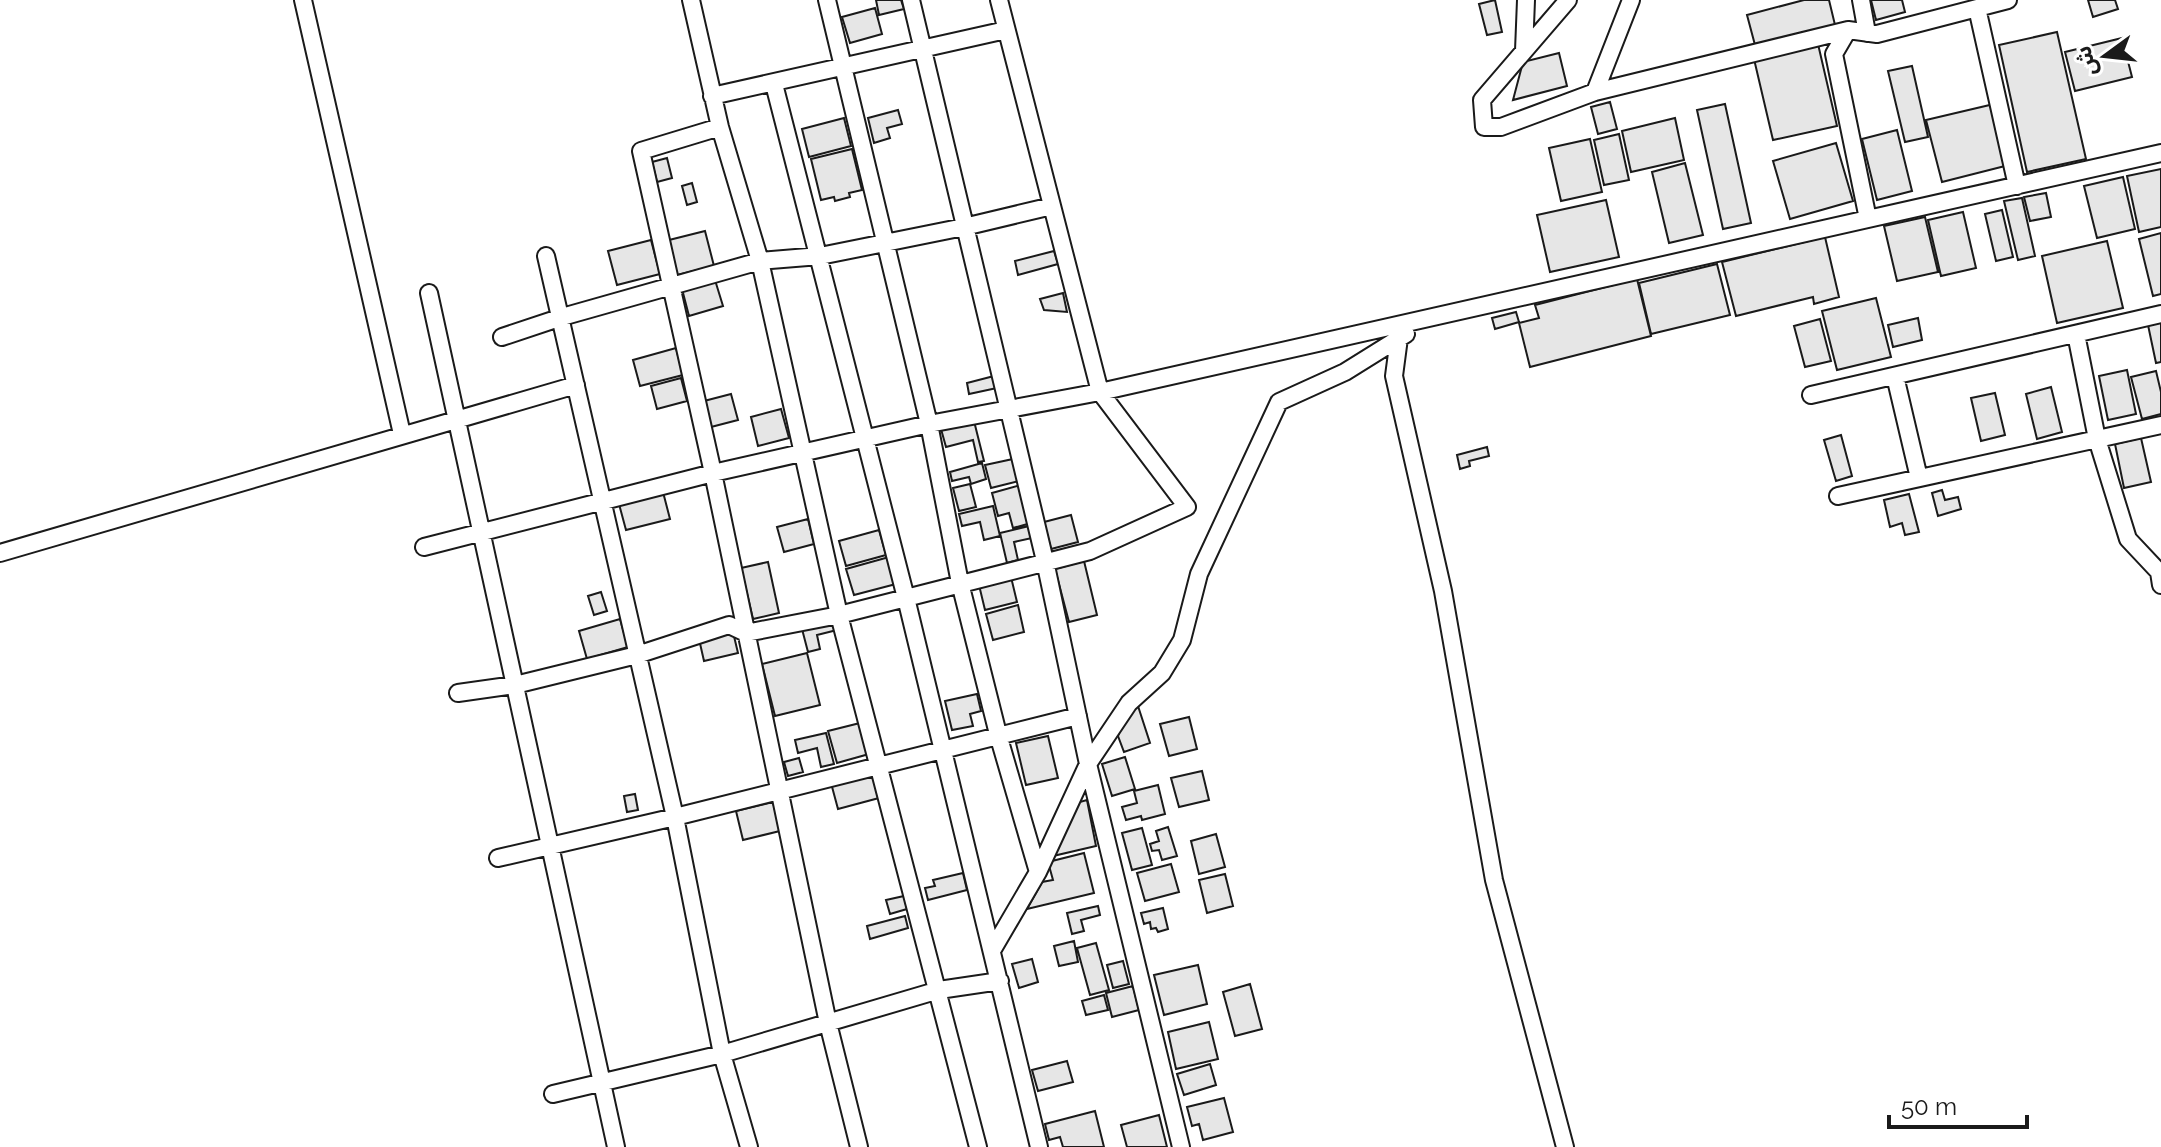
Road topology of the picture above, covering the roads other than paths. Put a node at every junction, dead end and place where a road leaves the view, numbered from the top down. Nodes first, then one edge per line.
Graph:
1 (303, 0) edge
2 (691, 0) edge
3 (827, 0) edge
4 (911, 0) edge
5 (999, 0) edge
6 (1526, 0) edge
7 (1568, 0) edge
8 (1631, 0) edge
9 (1861, 0) edge
10 (2008, 0) edge
11 (1977, 8) junction
12 (1006, 30) junction
13 (1848, 30) junction
14 (1867, 33) junction
15 (922, 49) junction
16 (1524, 51) junction
17 (843, 67) junction
18 (774, 84) junction
19 (1595, 92) junction
20 (712, 96) junction
21 (720, 127) junction
22 (2161, 153) edge
23 (2017, 186) junction
24 (1052, 206) junction
25 (1868, 219) junction
26 (964, 227) junction
27 (886, 242) junction
28 (546, 256) dead end
29 (820, 256) junction
30 (760, 261) junction
31 (672, 286) junction
32 (429, 293) dead end
33 (2161, 314) edge
34 (562, 317) junction
35 (1431, 319) junction
36 (2076, 334) junction
37 (502, 337) dead end
38 (1399, 338) junction
39 (1895, 376) junction
40 (576, 385) junction
41 (1100, 392) junction
42 (1811, 395) dead end
43 (1010, 410) junction
44 (456, 418) junction
45 (929, 424) junction
46 (2161, 425) edge
47 (402, 434) junction
48 (865, 438) junction
49 (2097, 439) junction
50 (802, 453) junction
51 (713, 473) junction
52 (1919, 478) junction
53 (1838, 496) dead end
54 (600, 500) junction
55 (481, 534) junction
56 (424, 547) dead end
57 (0, 553) edge
58 (1045, 561) junction
59 (960, 583) junction
60 (2161, 585) edge
61 (906, 598) junction
62 (839, 615) junction
63 (746, 633) junction
64 (637, 655) junction
65 (515, 685) junction
66 (458, 693) dead end
67 (1078, 716) junction
68 (999, 738) junction
69 (944, 749) junction
70 (1088, 764) junction
71 (879, 765) junction
72 (780, 790) junction
73 (675, 817) junction
74 (550, 846) junction
75 (498, 858) dead end
76 (1038, 872) junction
77 (993, 949) junction
78 (1000, 981) junction
79 (939, 990) junction
80 (828, 1023) junction
81 (722, 1054) junction
82 (602, 1083) junction
83 (553, 1094) dead end
84 (616, 1147) edge
85 (749, 1147) edge
86 (859, 1147) edge
87 (978, 1147) edge
88 (1039, 1147) edge
89 (1181, 1147) edge
90 (1565, 1147) edge

1 - 47 street
2 - 20 street
3 - 17 street
4 - 15 street
5 - 12 street
6 - 16 street
7 - 16 street
8 - 19 street
9 - 14 street
10 - 11 street
11 - 14 street
11 - 23 street
12 - 15 street
12 - 24 street
13 - 14 street
13 - 19 street
13 - 25 street
15 - 17 street
15 - 26 street
16 - 19 street
17 - 18 street
17 - 27 street
18 - 20 street
18 - 29 street
20 - 21 street
21 - 30 street
21 - 31 street
22 - 23 street
23 - 25 street
24 - 26 street
24 - 41 street
25 - 35 street
26 - 27 street
26 - 43 street
27 - 29 street
27 - 45 street
28 - 34 street
29 - 30 street
29 - 48 street
30 - 31 street
30 - 50 street
31 - 34 street
31 - 51 street
32 - 44 street
33 - 36 street
34 - 37 street
34 - 40 street
35 - 38 street
35 - 41 street
36 - 39 street
36 - 49 street
38 - 70 street
38 - 90 street
39 - 42 street
39 - 52 street
40 - 44 street
40 - 54 street
41 - 43 street
41 - 58 street
43 - 45 street
43 - 58 street
44 - 47 street
44 - 55 street
45 - 48 street
45 - 59 street
46 - 49 street
47 - 57 street
48 - 50 street
48 - 61 street
49 - 52 street
49 - 60 street
50 - 51 street
50 - 62 street
51 - 54 street
51 - 63 street
52 - 53 street
54 - 55 street
54 - 64 street
55 - 56 street
55 - 65 street
58 - 59 street
58 - 67 street
59 - 61 street
59 - 68 street
61 - 62 street
61 - 69 street
62 - 63 street
62 - 71 street
63 - 64 street
63 - 72 street
64 - 65 street
64 - 73 street
65 - 66 street
65 - 74 street
67 - 68 street
67 - 70 street
68 - 69 street
68 - 76 street
69 - 71 street
69 - 77 street
70 - 76 street
70 - 89 street
71 - 72 street
71 - 79 street
72 - 73 street
72 - 80 street
73 - 74 street
73 - 81 street
74 - 75 street
74 - 82 street
76 - 77 street
77 - 78 street
78 - 79 street
78 - 88 street
79 - 80 street
79 - 87 street
80 - 81 street
80 - 86 street
81 - 82 street
81 - 85 street
82 - 83 street
82 - 84 street

